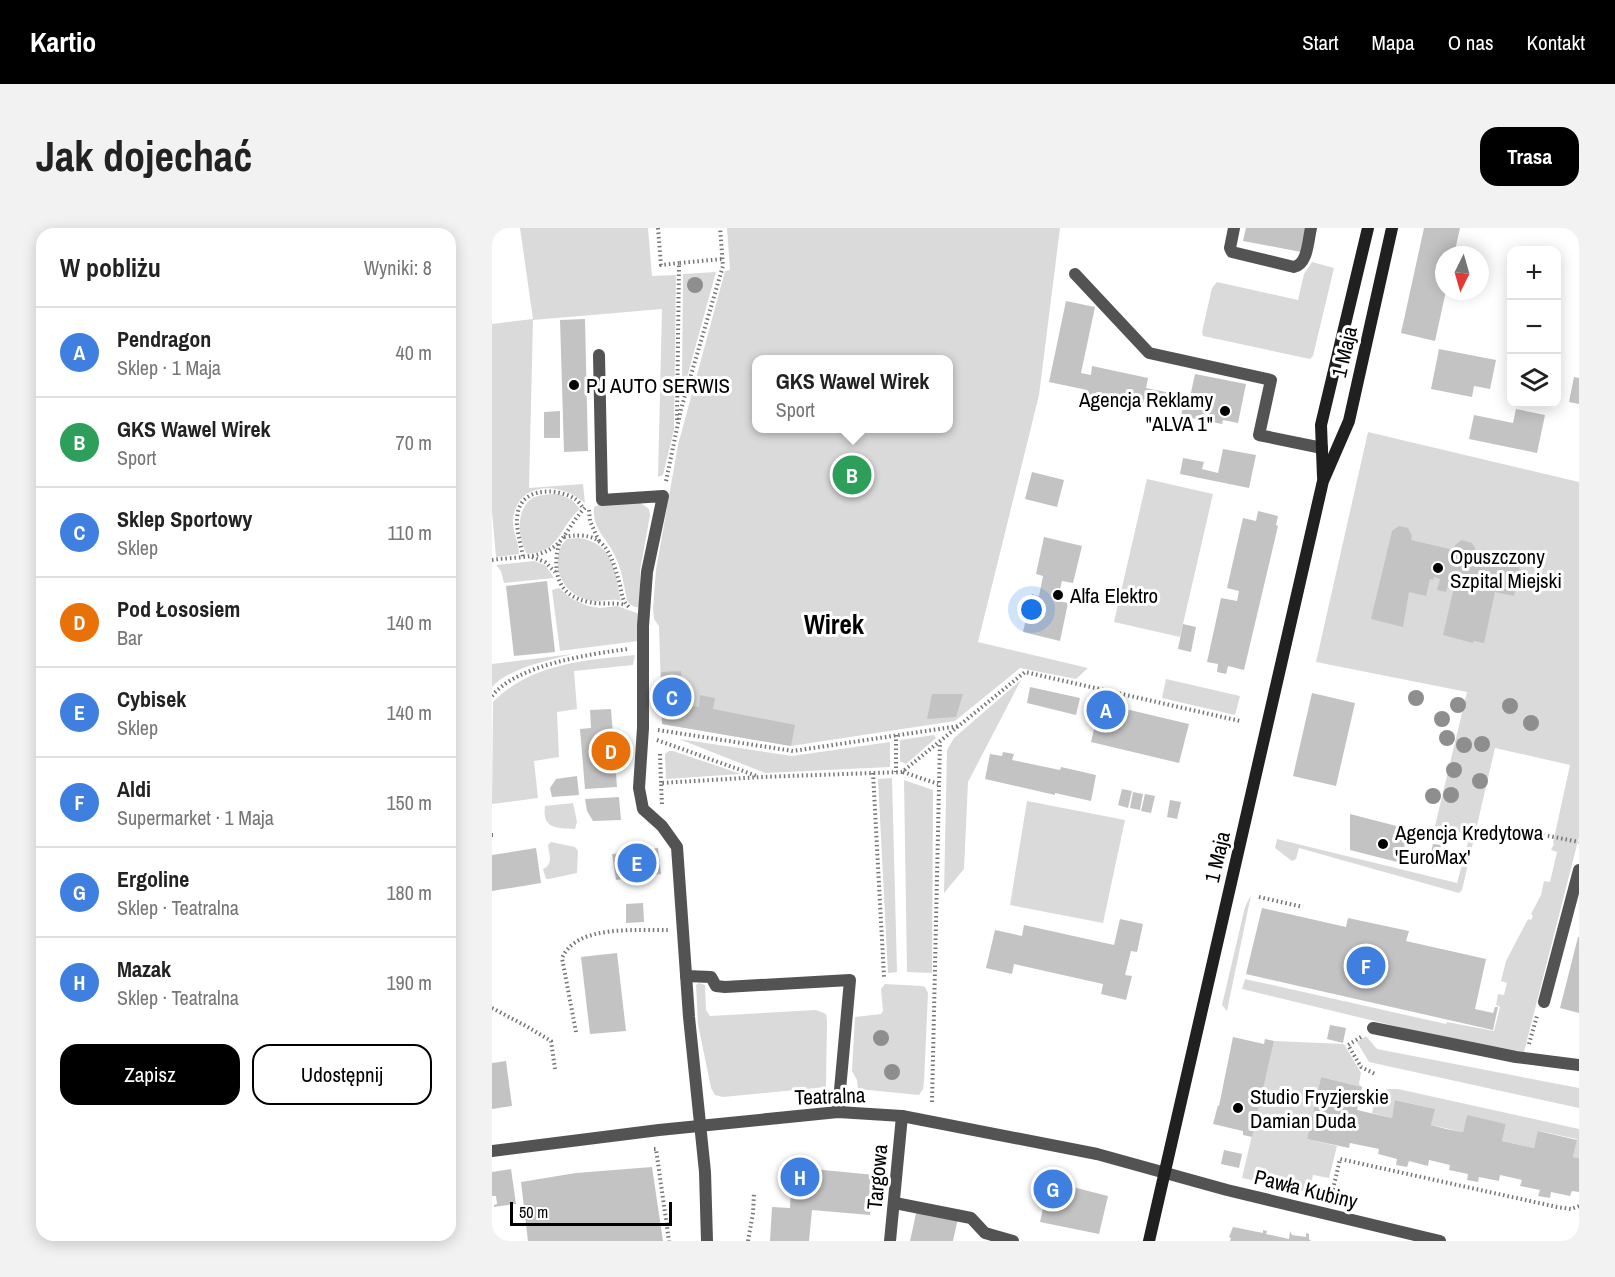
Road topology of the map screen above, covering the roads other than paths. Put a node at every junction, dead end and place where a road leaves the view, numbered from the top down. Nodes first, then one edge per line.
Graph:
1 (1234, 228) edge
2 (1311, 228) edge
3 (1368, 228) edge
4 (1392, 228) edge
5 (1075, 274) dead end
6 (599, 355) dead end
7 (1322, 448) junction
8 (1323, 481) junction
9 (1579, 870) edge
10 (686, 976) junction
11 (1544, 1002) road end
12 (1373, 1028) road end
13 (1579, 1065) edge
14 (838, 1112) junction
15 (902, 1116) junction
16 (699, 1126) junction
17 (492, 1151) edge
18 (1165, 1172) junction
19 (895, 1203) junction
20 (707, 1241) edge
21 (890, 1241) edge
22 (1013, 1241) edge
23 (1149, 1241) edge
24 (1437, 1241) edge

1 - 2 street
3 - 7 street, 1 Maja
4 - 8 street, 1 Maja
5 - 7 street
6 - 10 street
7 - 8 street, 1 Maja
8 - 18 street, 1 Maja
9 - 11 street
10 - 14 street
10 - 16 street
12 - 13 street
14 - 15 street, Teatralna
14 - 16 street, Teatralna
15 - 18 street, Teatralna
15 - 19 street, Targowa
16 - 17 street, Teatralna
16 - 20 street
18 - 23 street, 1 Maja
18 - 24 street, Pawła Kubiny
19 - 21 street, Targowa
19 - 22 street

